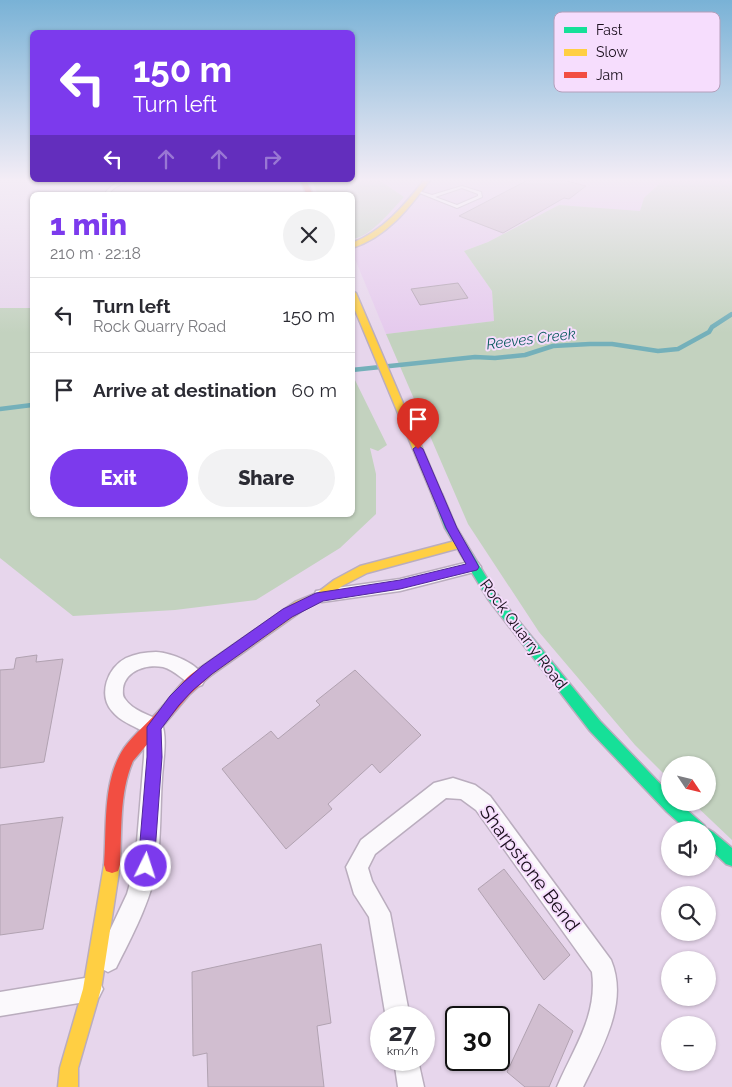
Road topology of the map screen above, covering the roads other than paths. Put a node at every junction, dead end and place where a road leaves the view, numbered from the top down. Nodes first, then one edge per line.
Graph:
1 (380, 231) edge
2 (355, 245) edge
3 (355, 300) edge
4 (460, 544) junction
5 (473, 567) junction
6 (321, 596) junction
7 (196, 679) junction
8 (154, 727) junction
9 (688, 821) edge
10 (716, 844) edge
11 (732, 858) edge
12 (92, 989) junction
13 (0, 1004) edge
14 (396, 1006) edge
15 (408, 1071) edge
16 (68, 1087) edge
17 (411, 1087) edge
18 (570, 1087) edge

1 - 2 street
3 - 4 street, Rock Quarry Road
4 - 5 street, Rock Quarry Road
4 - 6 street
5 - 6 street
5 - 9 street, Rock Quarry Road
6 - 7 street
7 - 8 street
7 - 8 street
8 - 12 street
8 - 12 street
10 - 11 street
12 - 13 street
12 - 16 street
14 - 18 street, Sharpstone Bend
15 - 17 street

